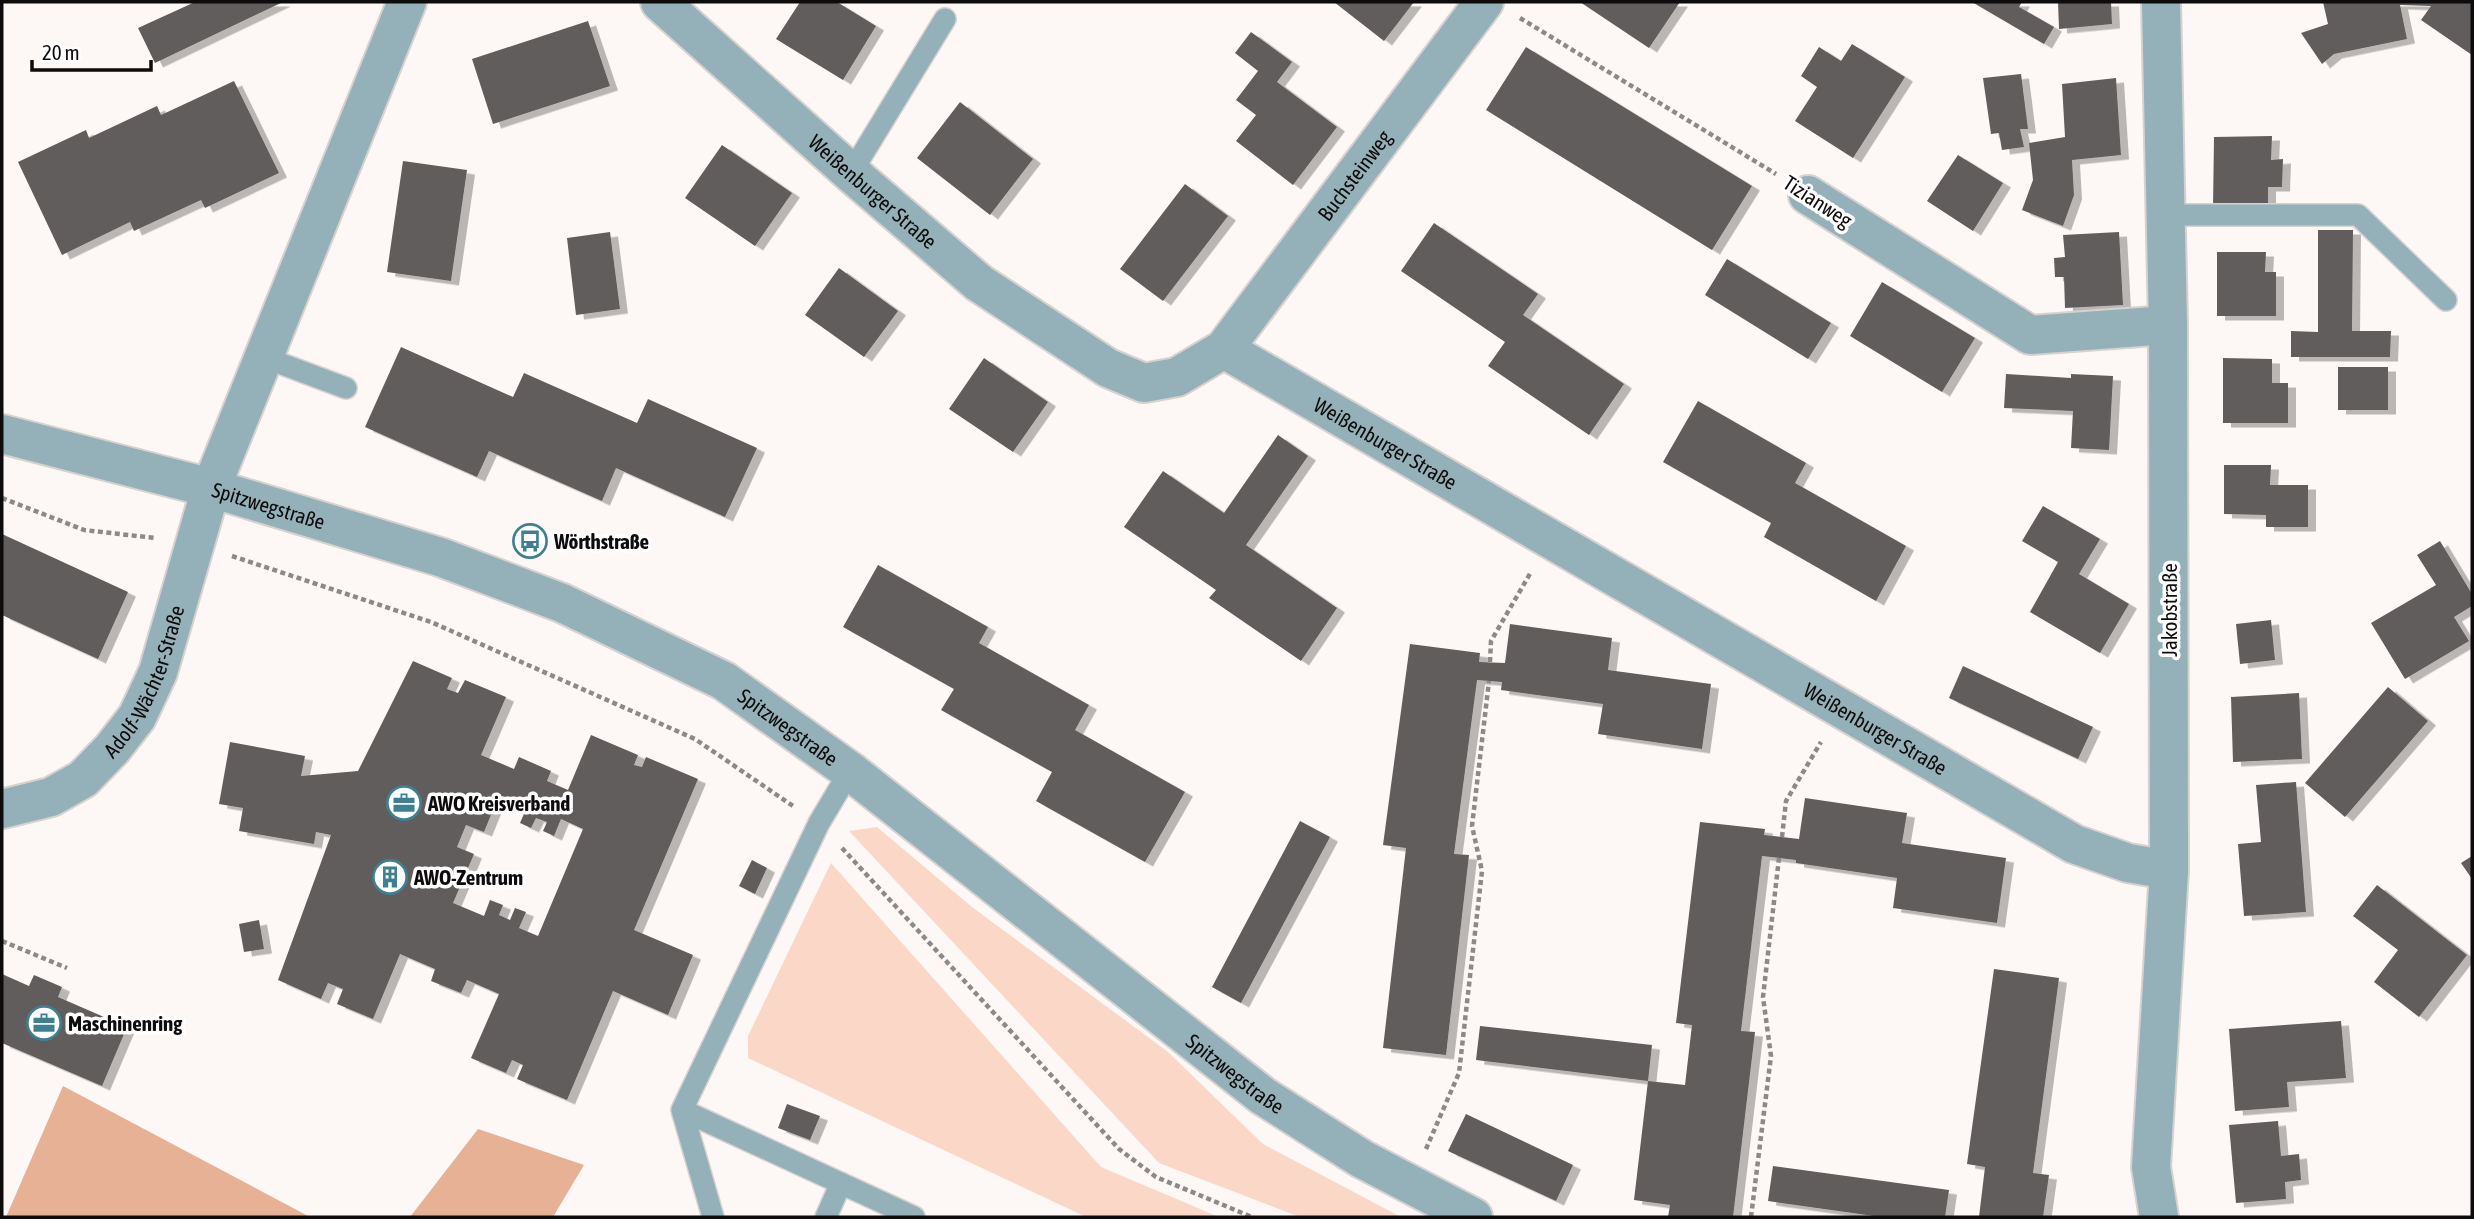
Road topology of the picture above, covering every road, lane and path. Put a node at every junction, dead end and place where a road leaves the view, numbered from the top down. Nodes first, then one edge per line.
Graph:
1 (407, 2) edge
2 (660, 2) edge
3 (2161, 2) edge
4 (1483, 3) edge
5 (945, 19) dead end
6 (851, 173) junction
7 (1808, 195) joint
8 (2166, 215) junction
9 (2446, 299) dead end
10 (2168, 325) junction
11 (1224, 349) junction
12 (263, 358) junction
13 (346, 388) dead end
14 (2, 434) edge
15 (211, 488) junction
16 (2, 498) edge
17 (1550, 539) junction
18 (195, 543) junction
19 (1490, 662) dead end
20 (1489, 681) dead end
21 (1841, 709) junction
22 (850, 771) junction
23 (2, 809) edge
24 (819, 823) junction
25 (1782, 837) dead end
26 (1779, 858) dead end
27 (2169, 870) junction
28 (2, 941) edge
29 (67, 968) dead end
30 (682, 1110) junction
31 (841, 1183) junction
32 (1411, 1184) junction
33 (713, 1217) edge
34 (826, 1217) edge
35 (914, 1217) edge
36 (1252, 1217) edge
37 (1474, 1217) edge
38 (1751, 1217) edge
39 (2158, 1217) edge

1 - 12 street
2 - 6 street, Weißenburger Straße
3 - 8 street, Jakobstraße
4 - 7 path, Tizianweg
4 - 11 street, Buchsteinweg
5 - 6 lane
6 - 11 street, Weißenburger Straße
7 - 10 street, Tizianweg
8 - 9 lane
8 - 10 street, Jakobstraße
10 - 27 street, Jakobstraße
11 - 17 street, Weißenburger Straße
12 - 13 lane
12 - 15 street
14 - 15 street, Spitzwegstraße
15 - 18 street, Adolf-Wächter-Straße
15 - 22 street, Spitzwegstraße
16 - 18 path
17 - 19 path
17 - 21 street, Weißenburger Straße
18 - 23 street, Adolf-Wächter-Straße
18 - 24 path
20 - 32 path
21 - 25 path
21 - 27 street, Weißenburger Straße
22 - 24 lane
22 - 32 street, Spitzwegstraße
24 - 30 lane
24 - 36 path
26 - 38 path
27 - 39 street, Jakobstraße
28 - 29 path
30 - 31 lane
30 - 33 lane
31 - 34 lane
31 - 35 lane
32 - 37 street, Spitzwegstraße

